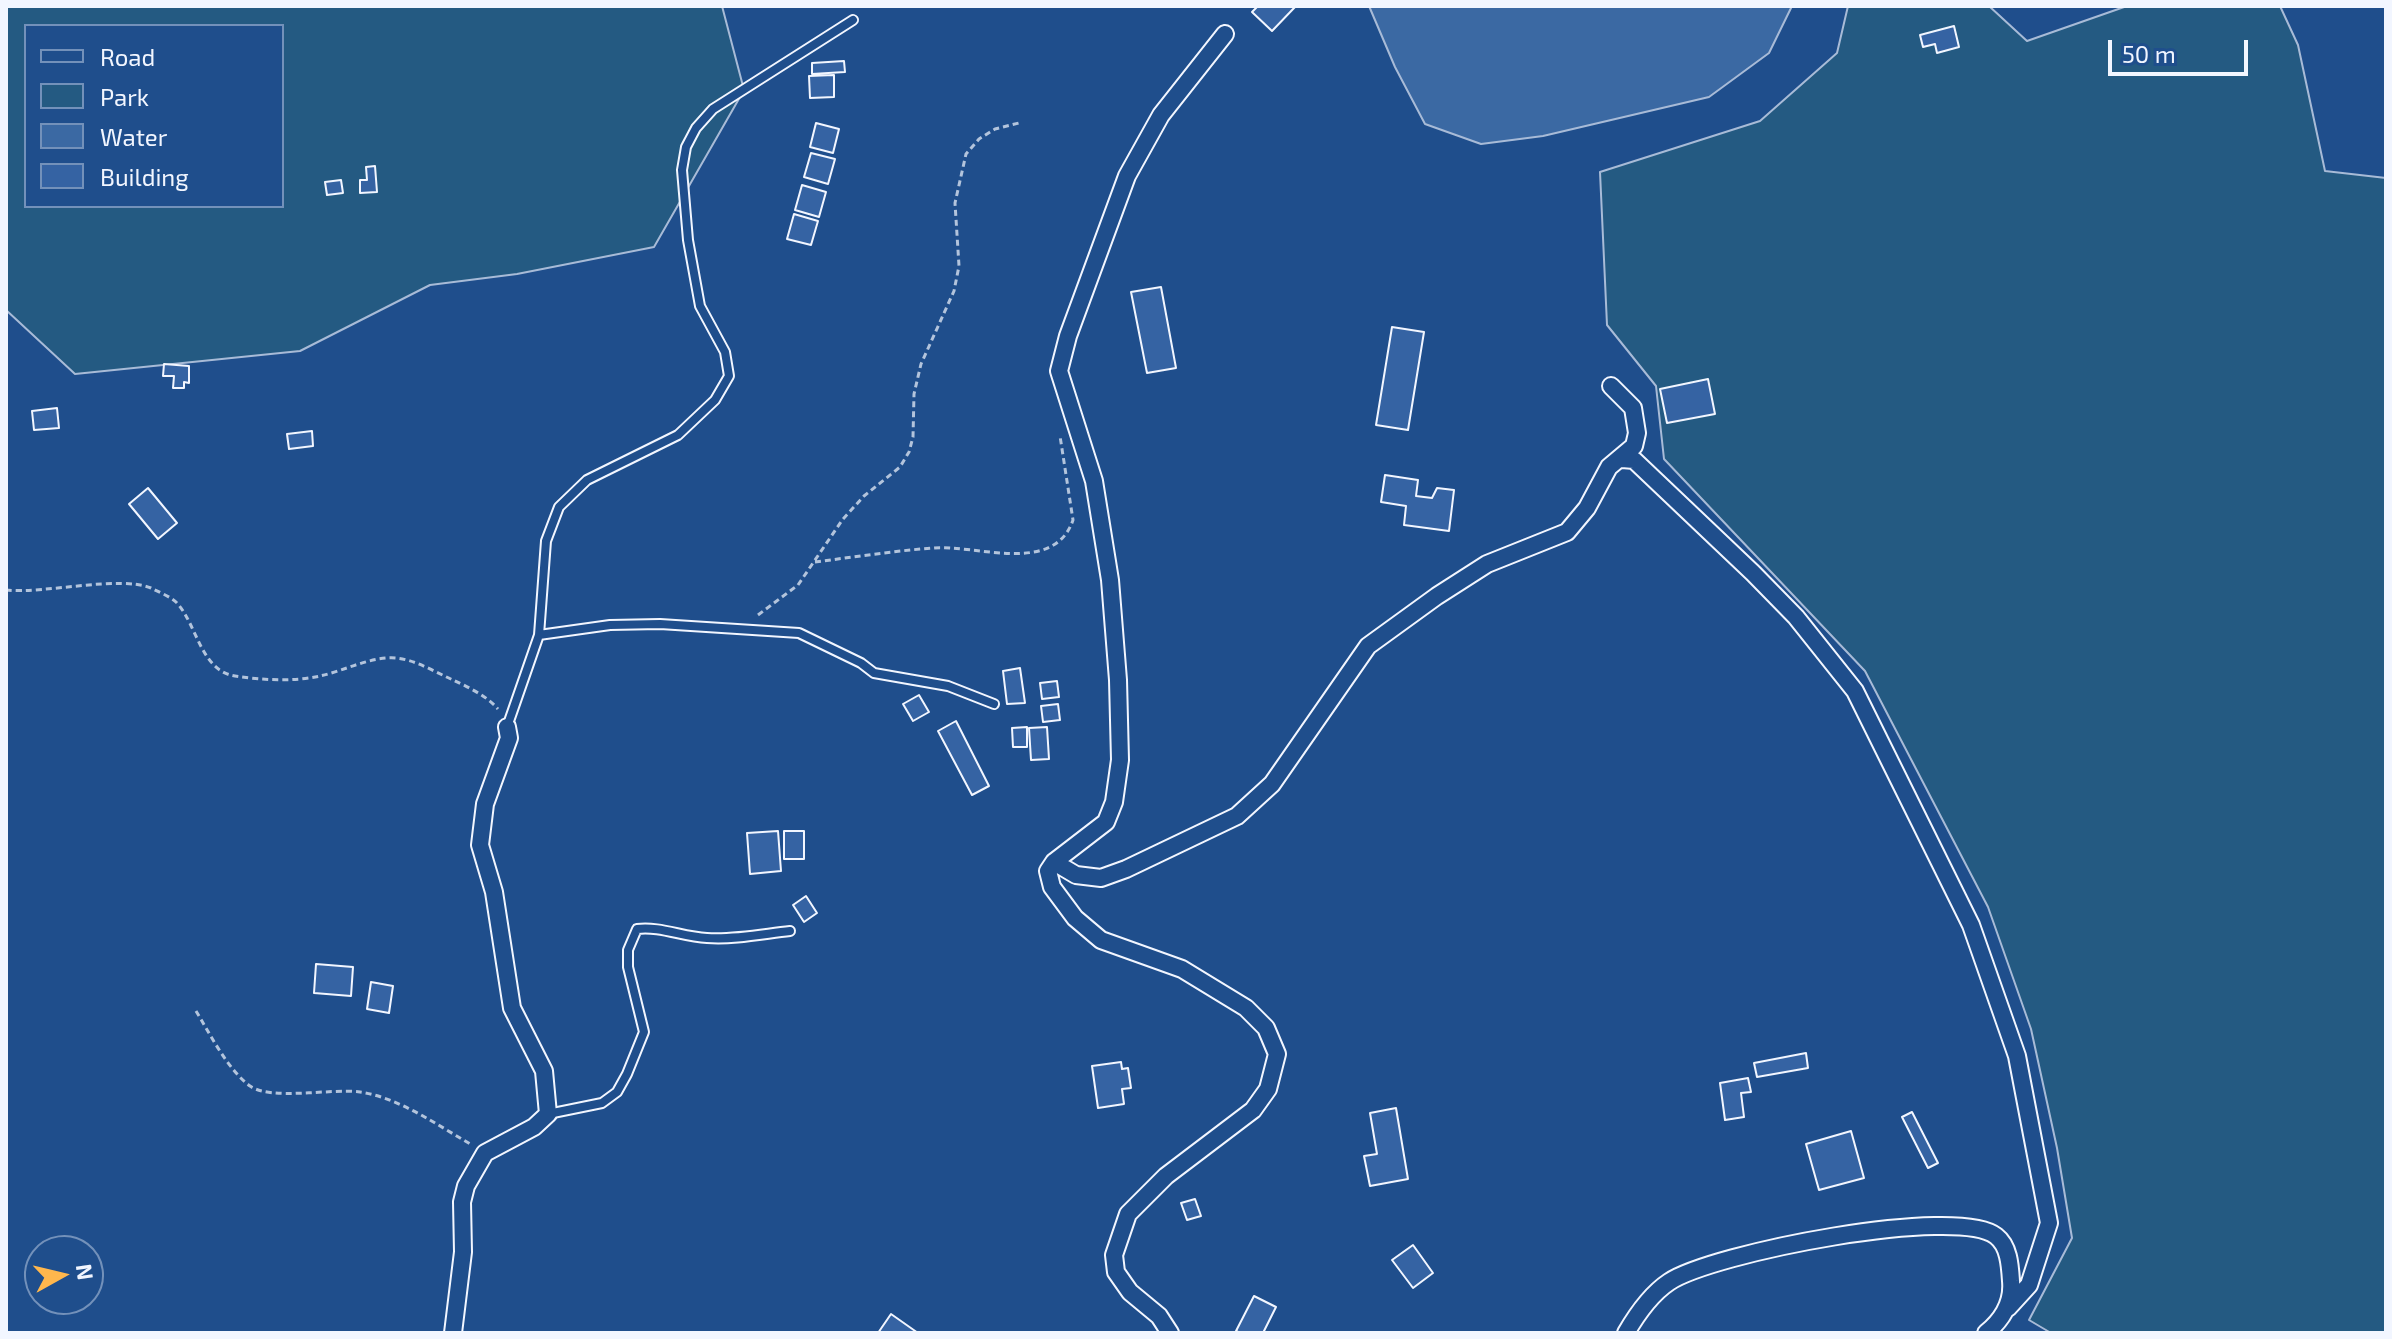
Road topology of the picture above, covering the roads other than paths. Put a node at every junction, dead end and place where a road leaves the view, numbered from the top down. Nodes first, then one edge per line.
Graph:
1 (853, 20) dead end
2 (1225, 34) dead end
3 (1611, 386) dead end
4 (1622, 459) junction
5 (539, 635) junction
6 (994, 704) dead end
7 (507, 727) joint
8 (1054, 862) junction
9 (790, 931) dead end
10 (548, 1114) junction
11 (2008, 1308) junction
12 (453, 1333) edge
13 (1170, 1333) edge
14 (1626, 1333) edge
15 (1986, 1333) edge

1 - 5 lane
2 - 8 street
3 - 4 street
4 - 8 street
4 - 11 street
5 - 6 lane
5 - 7 lane
7 - 10 street
8 - 13 street
9 - 10 lane
10 - 12 street
11 - 14 street
11 - 15 street

